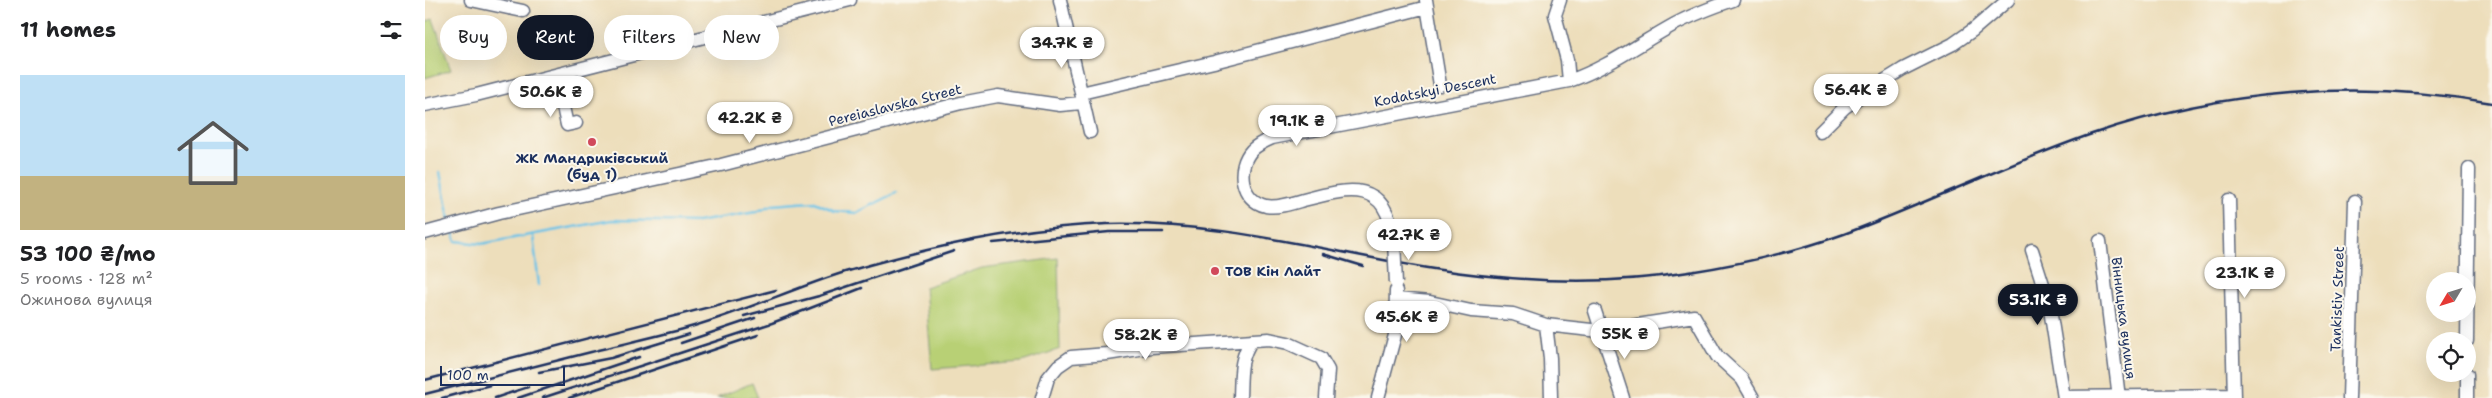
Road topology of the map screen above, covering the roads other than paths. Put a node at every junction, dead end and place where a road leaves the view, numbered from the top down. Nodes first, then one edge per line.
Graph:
1 (471, 0) edge
2 (850, 0) edge
3 (1060, 0) edge
4 (1560, 0) edge
5 (1733, 0) edge
6 (2008, 0) edge
7 (1427, 3) edge
8 (523, 10) dead end
9 (556, 75) junction
10 (1569, 81) junction
11 (1440, 85) dead end
12 (1082, 98) junction
13 (425, 105) edge
14 (576, 123) dead end
15 (1090, 132) dead end
16 (1820, 132) dead end
17 (2469, 169) dead end
18 (2229, 200) dead end
19 (2355, 201) dead end
20 (425, 233) edge
21 (2100, 241) dead end
22 (2032, 250) dead end
23 (1395, 299) junction
24 (1595, 311) dead end
25 (1546, 325) junction
26 (1600, 331) junction
27 (2467, 332) edge
28 (1252, 340) junction
29 (2467, 382) edge
30 (2119, 397) edge
31 (2234, 397) edge
32 (1042, 398) edge
33 (1240, 398) edge
34 (1326, 398) edge
35 (1378, 398) edge
36 (1551, 398) edge
37 (1623, 398) edge
38 (1753, 398) edge
39 (2064, 398) edge
40 (2349, 398) edge
41 (2467, 398) edge

1 - 8 street
2 - 9 street
3 - 12 street
4 - 10 street
5 - 10 street, Kodatskyi Descent
6 - 16 street
7 - 11 street
7 - 12 street, Pereiaslavska Street
9 - 13 street
9 - 14 street
10 - 23 street, Kodatskyi Descent, bridge
12 - 15 street
12 - 20 street, Pereiaslavska Street
17 - 27 street
18 - 31 street
19 - 40 street, Tankistiv Street
21 - 30 street, Вінницька вулиця
22 - 39 street
23 - 25 street
23 - 35 street, Kodatskyi Descent
24 - 26 street
25 - 26 street
25 - 36 street
26 - 37 street
26 - 38 street
28 - 32 street
28 - 33 street
28 - 34 street
29 - 41 street
30 - 31 street
30 - 39 street

